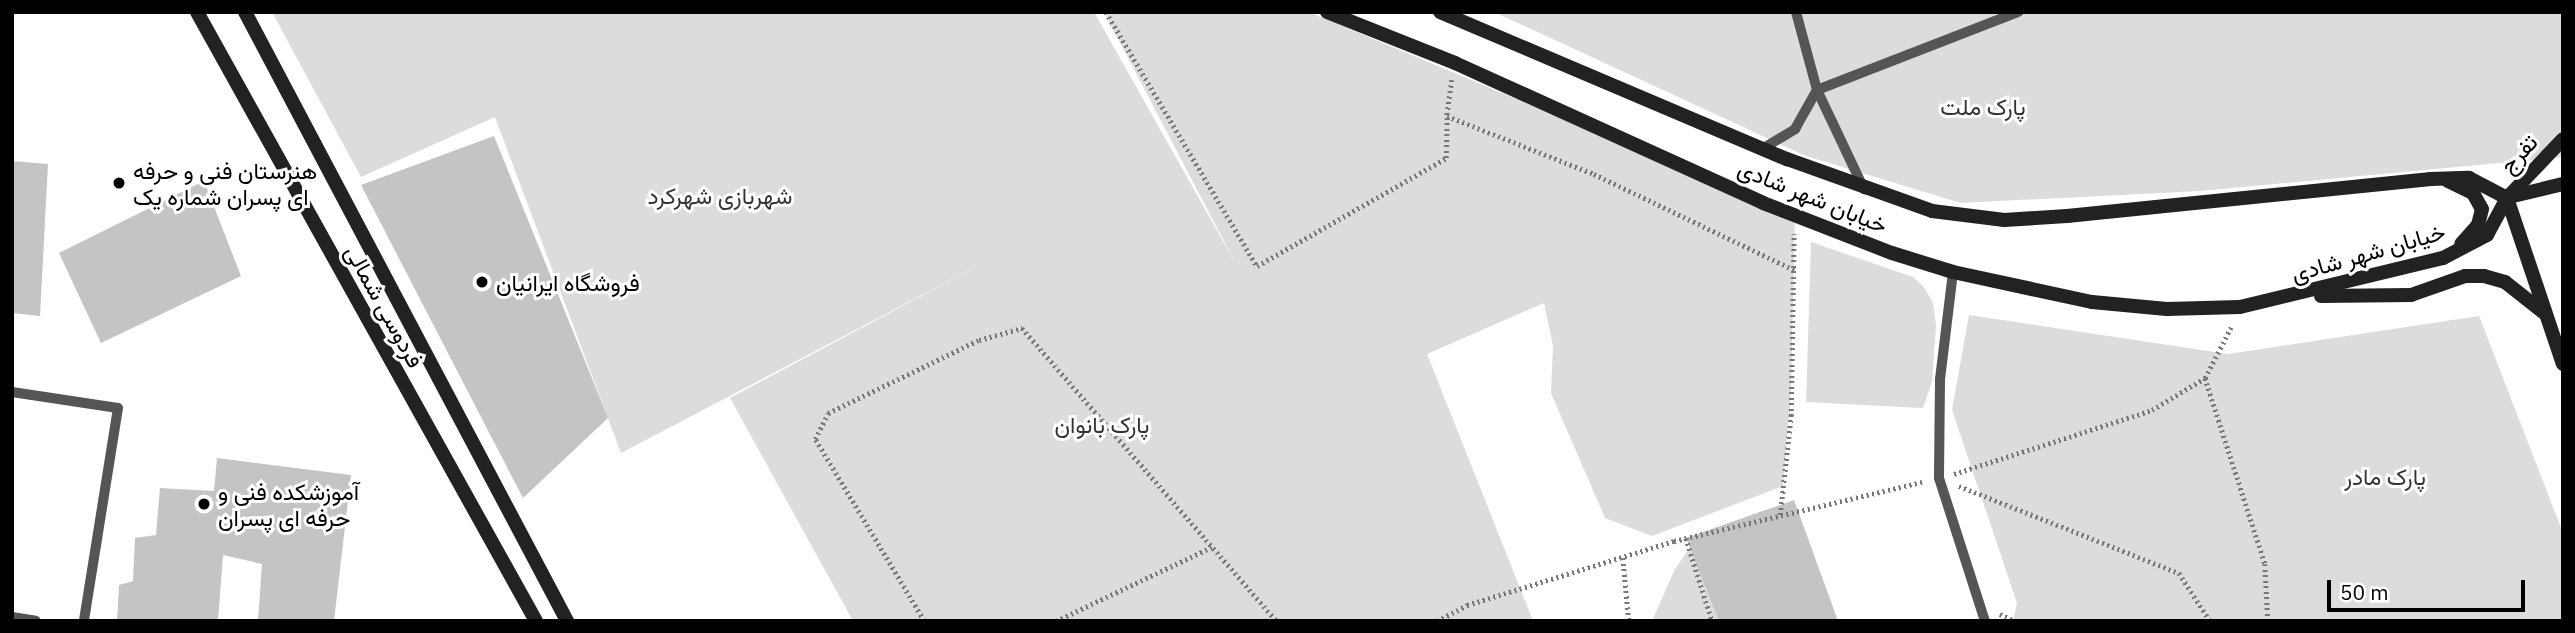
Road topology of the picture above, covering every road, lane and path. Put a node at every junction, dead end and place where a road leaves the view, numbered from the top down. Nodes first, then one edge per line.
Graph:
1 (197, 12) edge
2 (246, 12) edge
3 (1106, 12) edge
4 (1327, 12) edge
5 (1440, 12) edge
6 (1796, 12) edge
7 (2018, 12) edge
8 (1462, 17) edge
9 (1455, 63) junction
10 (1817, 90) junction
11 (1447, 116) junction
12 (2563, 139) edge
13 (1762, 149) junction
14 (2431, 179) junction
15 (2563, 184) edge
16 (1864, 189) junction
17 (2507, 198) junction
18 (1795, 216) junction
19 (2443, 258) junction
20 (1794, 270) junction
21 (1953, 272) junction
22 (2299, 296) junction
23 (2543, 312) junction
24 (2563, 364) edge
25 (2205, 379) dead end
26 (12, 392) edge
27 (1939, 478) junction
28 (1780, 516) dead end
29 (1686, 538) dead end
30 (1212, 547) junction
31 (12, 617) edge
32 (36, 621) edge
33 (84, 621) edge
34 (536, 621) edge
35 (567, 621) edge
36 (924, 621) edge
37 (1056, 621) edge
38 (1277, 621) edge
39 (1437, 621) edge
40 (1629, 621) edge
41 (1712, 621) edge
42 (1985, 621) edge
43 (2210, 621) edge
44 (2268, 621) edge

1 - 34 main road, فردوسی شمالی
2 - 35 main road, فردوسی شمالی
3 - 11 path
4 - 9 main road, خیابان شهر شادی
5 - 8 main road, خیابان شهر شادی
6 - 10 lane
7 - 10 lane
8 - 13 main road, خیابان شهر شادی
9 - 11 path
9 - 18 main road, خیابان شهر شادی
10 - 13 lane
10 - 16 lane
11 - 20 path
12 - 17 main road, تفرج
13 - 16 main road, خیابان شهر شادی
14 - 16 main road, خیابان شهر شادی
14 - 17 main road, خیابان شهر شادی
14 - 19 main road
15 - 17 main road
17 - 19 main road, خیابان شهر شادی
17 - 23 main road
18 - 20 path
18 - 21 main road, خیابان شهر شادی
19 - 22 main road, خیابان شهر شادی
20 - 28 path
21 - 22 main road, خیابان شهر شادی
21 - 27 lane
22 - 23 main road
23 - 24 main road
25 - 44 path
26 - 33 lane
27 - 42 lane
27 - 43 path
29 - 41 path
30 - 36 path
30 - 37 path
30 - 38 path
31 - 32 lane
39 - 40 path

